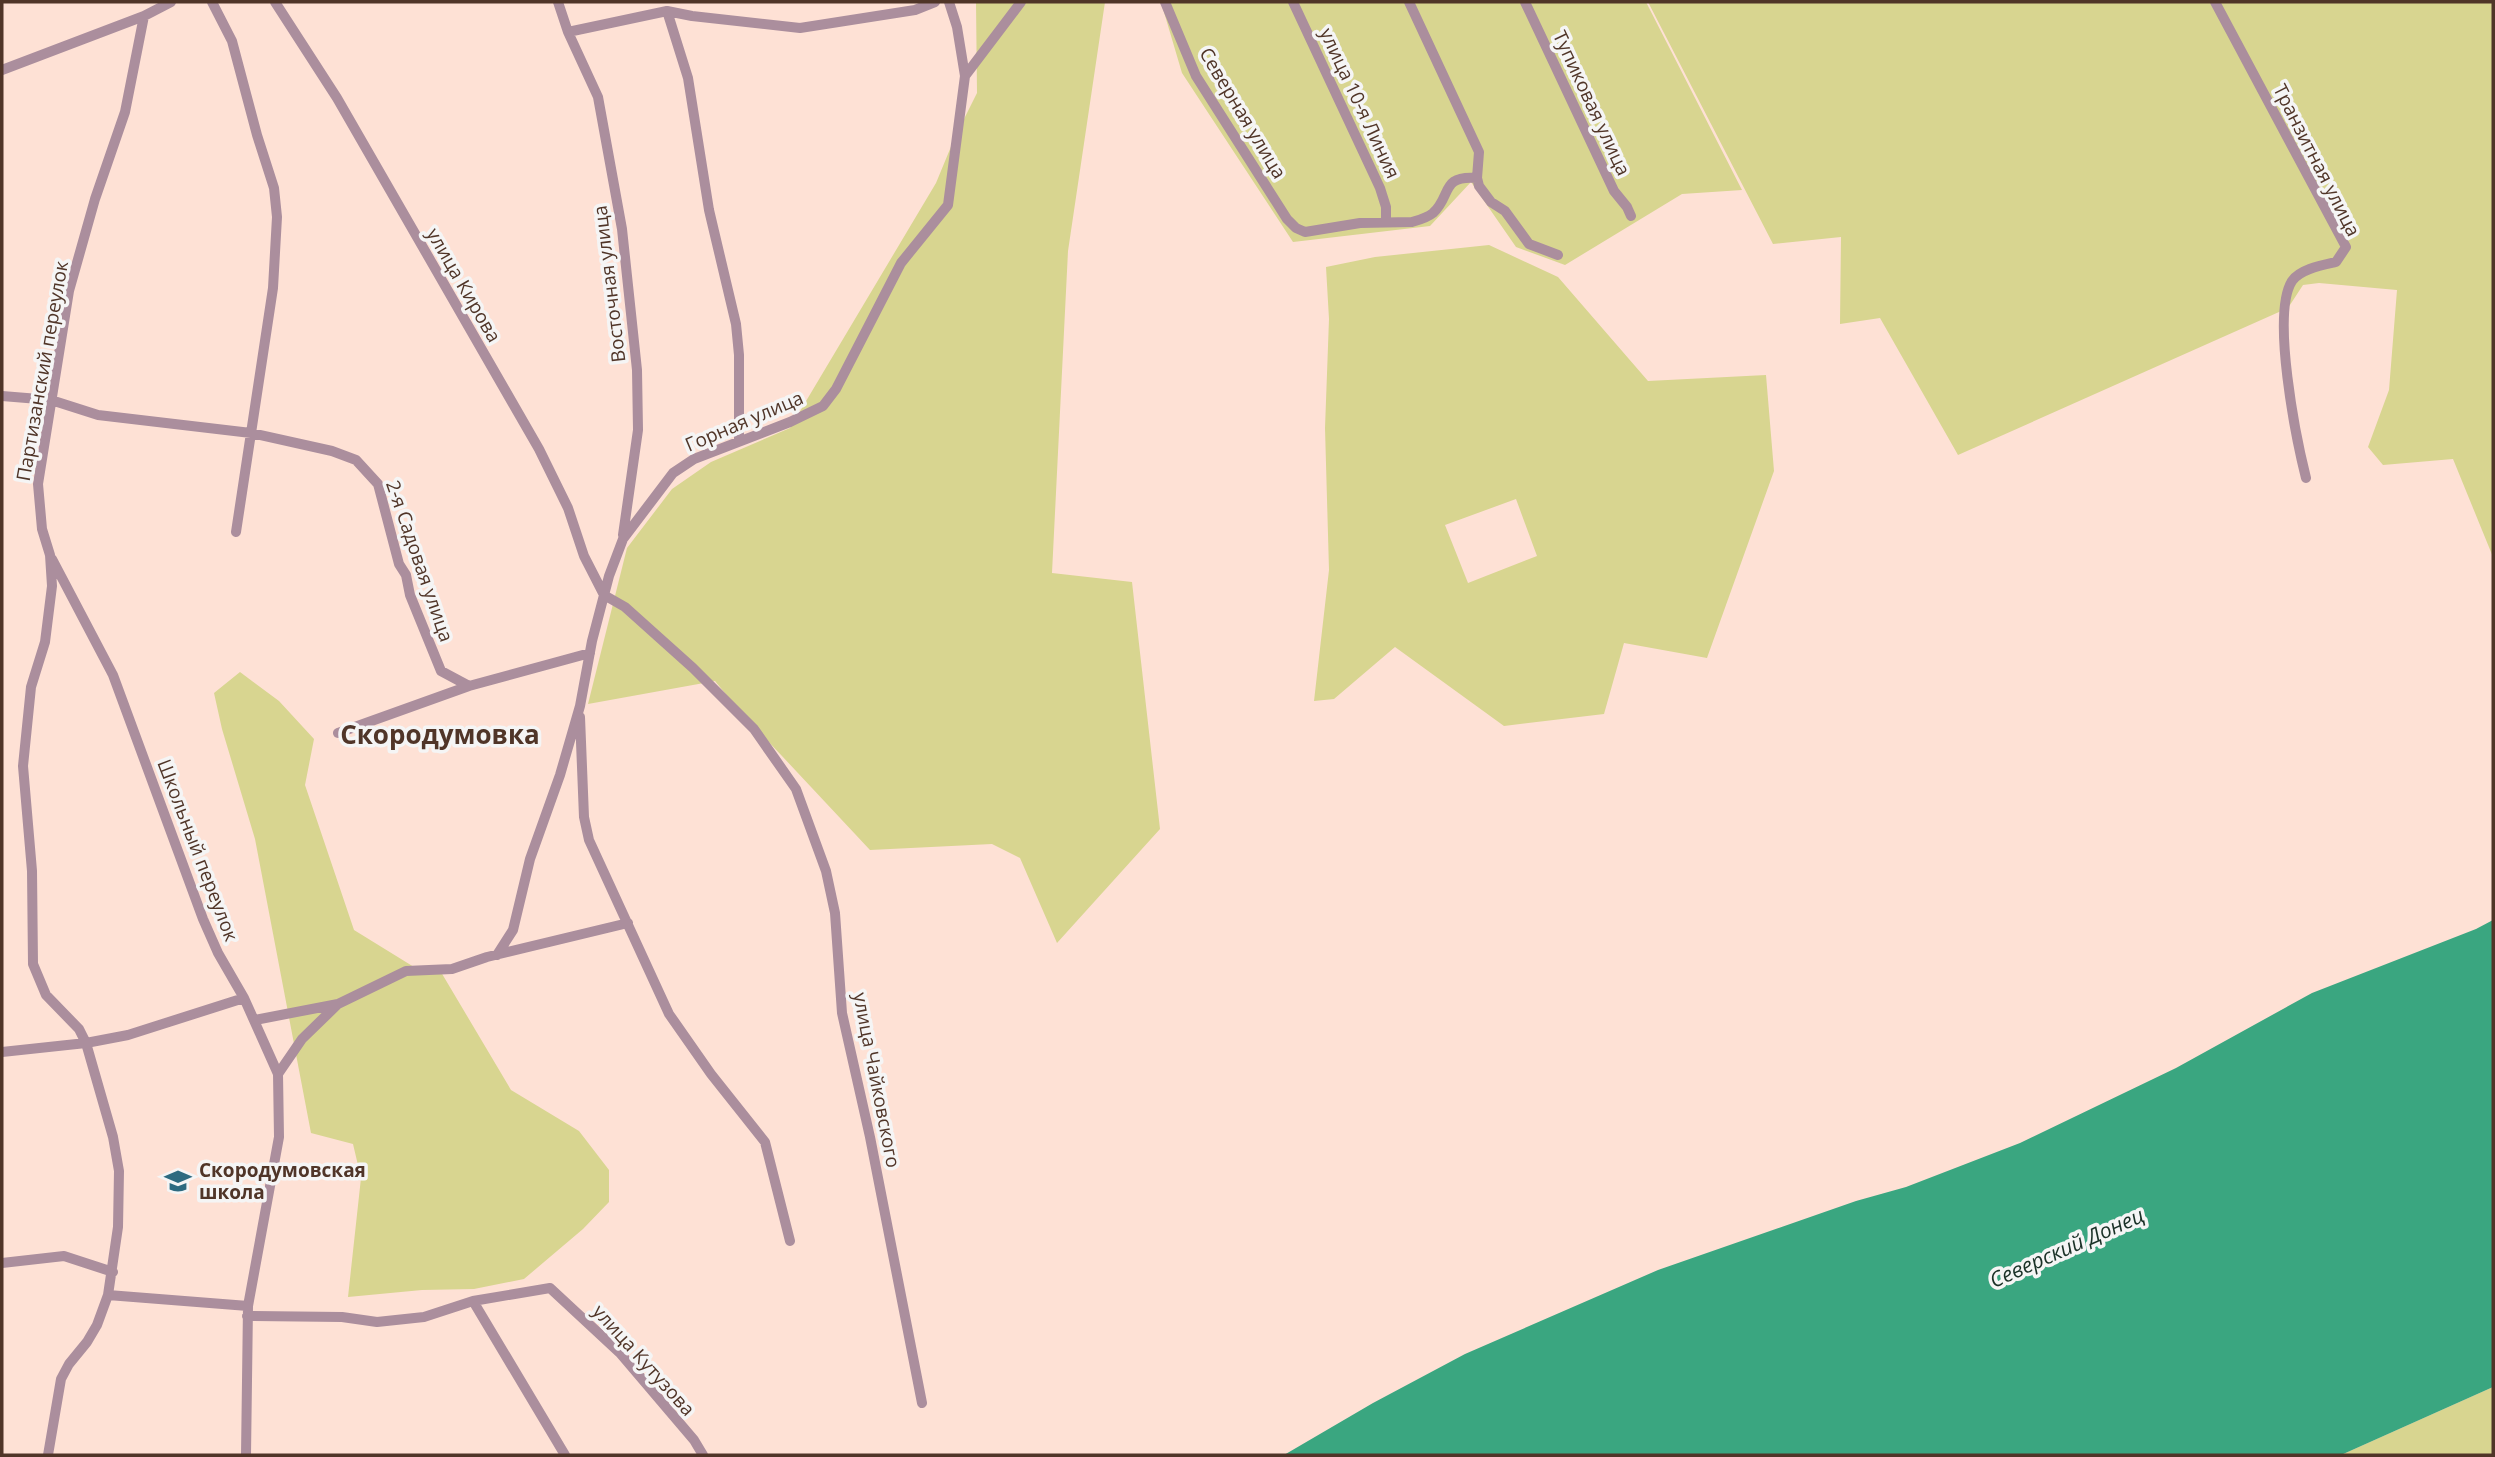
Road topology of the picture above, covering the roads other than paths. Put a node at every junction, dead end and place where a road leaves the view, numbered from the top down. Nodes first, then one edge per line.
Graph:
1 (171, 2) edge
2 (212, 2) edge
3 (275, 2) edge
4 (558, 2) edge
5 (935, 2) edge
6 (949, 2) edge
7 (1021, 2) edge
8 (1165, 2) edge
9 (1293, 2) edge
10 (1409, 2) edge
11 (1525, 2) edge
12 (2215, 2) edge
13 (667, 11) junction
14 (144, 16) junction
15 (568, 32) junction
16 (2, 70) edge
17 (965, 76) junction
18 (1477, 178) junction
19 (1631, 216) dead end
20 (1387, 222) junction
21 (1558, 256) dead end
22 (2, 396) edge
23 (51, 400) junction
24 (251, 433) junction
25 (739, 440) junction
26 (2306, 478) dead end
27 (236, 532) dead end
28 (623, 539) junction
29 (50, 555) junction
30 (604, 595) junction
31 (590, 653) junction
32 (469, 686) junction
33 (580, 706) junction
34 (338, 733) dead end
35 (628, 923) junction
36 (496, 955) junction
37 (244, 998) junction
38 (338, 1004) junction
39 (255, 1020) junction
40 (86, 1044) junction
41 (2, 1052) edge
42 (278, 1074) junction
43 (790, 1241) dead end
44 (2, 1263) edge
45 (113, 1272) junction
46 (108, 1295) junction
47 (473, 1301) junction
48 (248, 1311) junction
49 (922, 1403) dead end
50 (48, 1455) edge
51 (246, 1455) edge
52 (565, 1455) edge
53 (703, 1455) edge

1 - 14 street
2 - 24 street
3 - 30 street, улица Кирова
4 - 15 street, Восточная улица
5 - 13 street
6 - 17 street, Горная улица
7 - 17 street
8 - 20 street, Северная улица
9 - 20 street, улица 10-я Линия
10 - 18 street
11 - 19 street, Тупиковая улица
12 - 26 street, Транзитная улица
13 - 15 street
13 - 25 street
14 - 16 street
14 - 23 street, Партизанский переулок
15 - 28 street, Восточная улица
17 - 25 street, Горная улица
18 - 20 street
18 - 21 street
22 - 23 street, 2-я Садовая улица
23 - 24 street, 2-я Садовая улица
23 - 29 street, Партизанский переулок
24 - 27 street
24 - 32 street, 2-я Садовая улица
25 - 28 street, Горная улица
28 - 30 street, Горная улица
29 - 37 street, Школьный переулок
29 - 40 street, Партизанский переулок
30 - 31 street, Горная улица
30 - 49 street, улица Чайковского
31 - 32 street
31 - 33 street, Горная улица
32 - 34 street
33 - 35 street
33 - 36 street, Горная улица
35 - 36 street
35 - 43 street
36 - 38 street
37 - 39 street, Школьный переулок
37 - 40 street
38 - 39 street
38 - 42 street
39 - 42 street, Школьный переулок
40 - 41 street
40 - 45 street, Партизанский переулок
42 - 48 street, Школьный переулок
44 - 45 street
45 - 46 street, Партизанский переулок
46 - 48 street, улица Кутузова
46 - 50 street, Партизанский переулок
47 - 48 street, улица Кутузова
47 - 52 street
47 - 53 street, улица Кутузова
48 - 51 street, Школьный переулок

